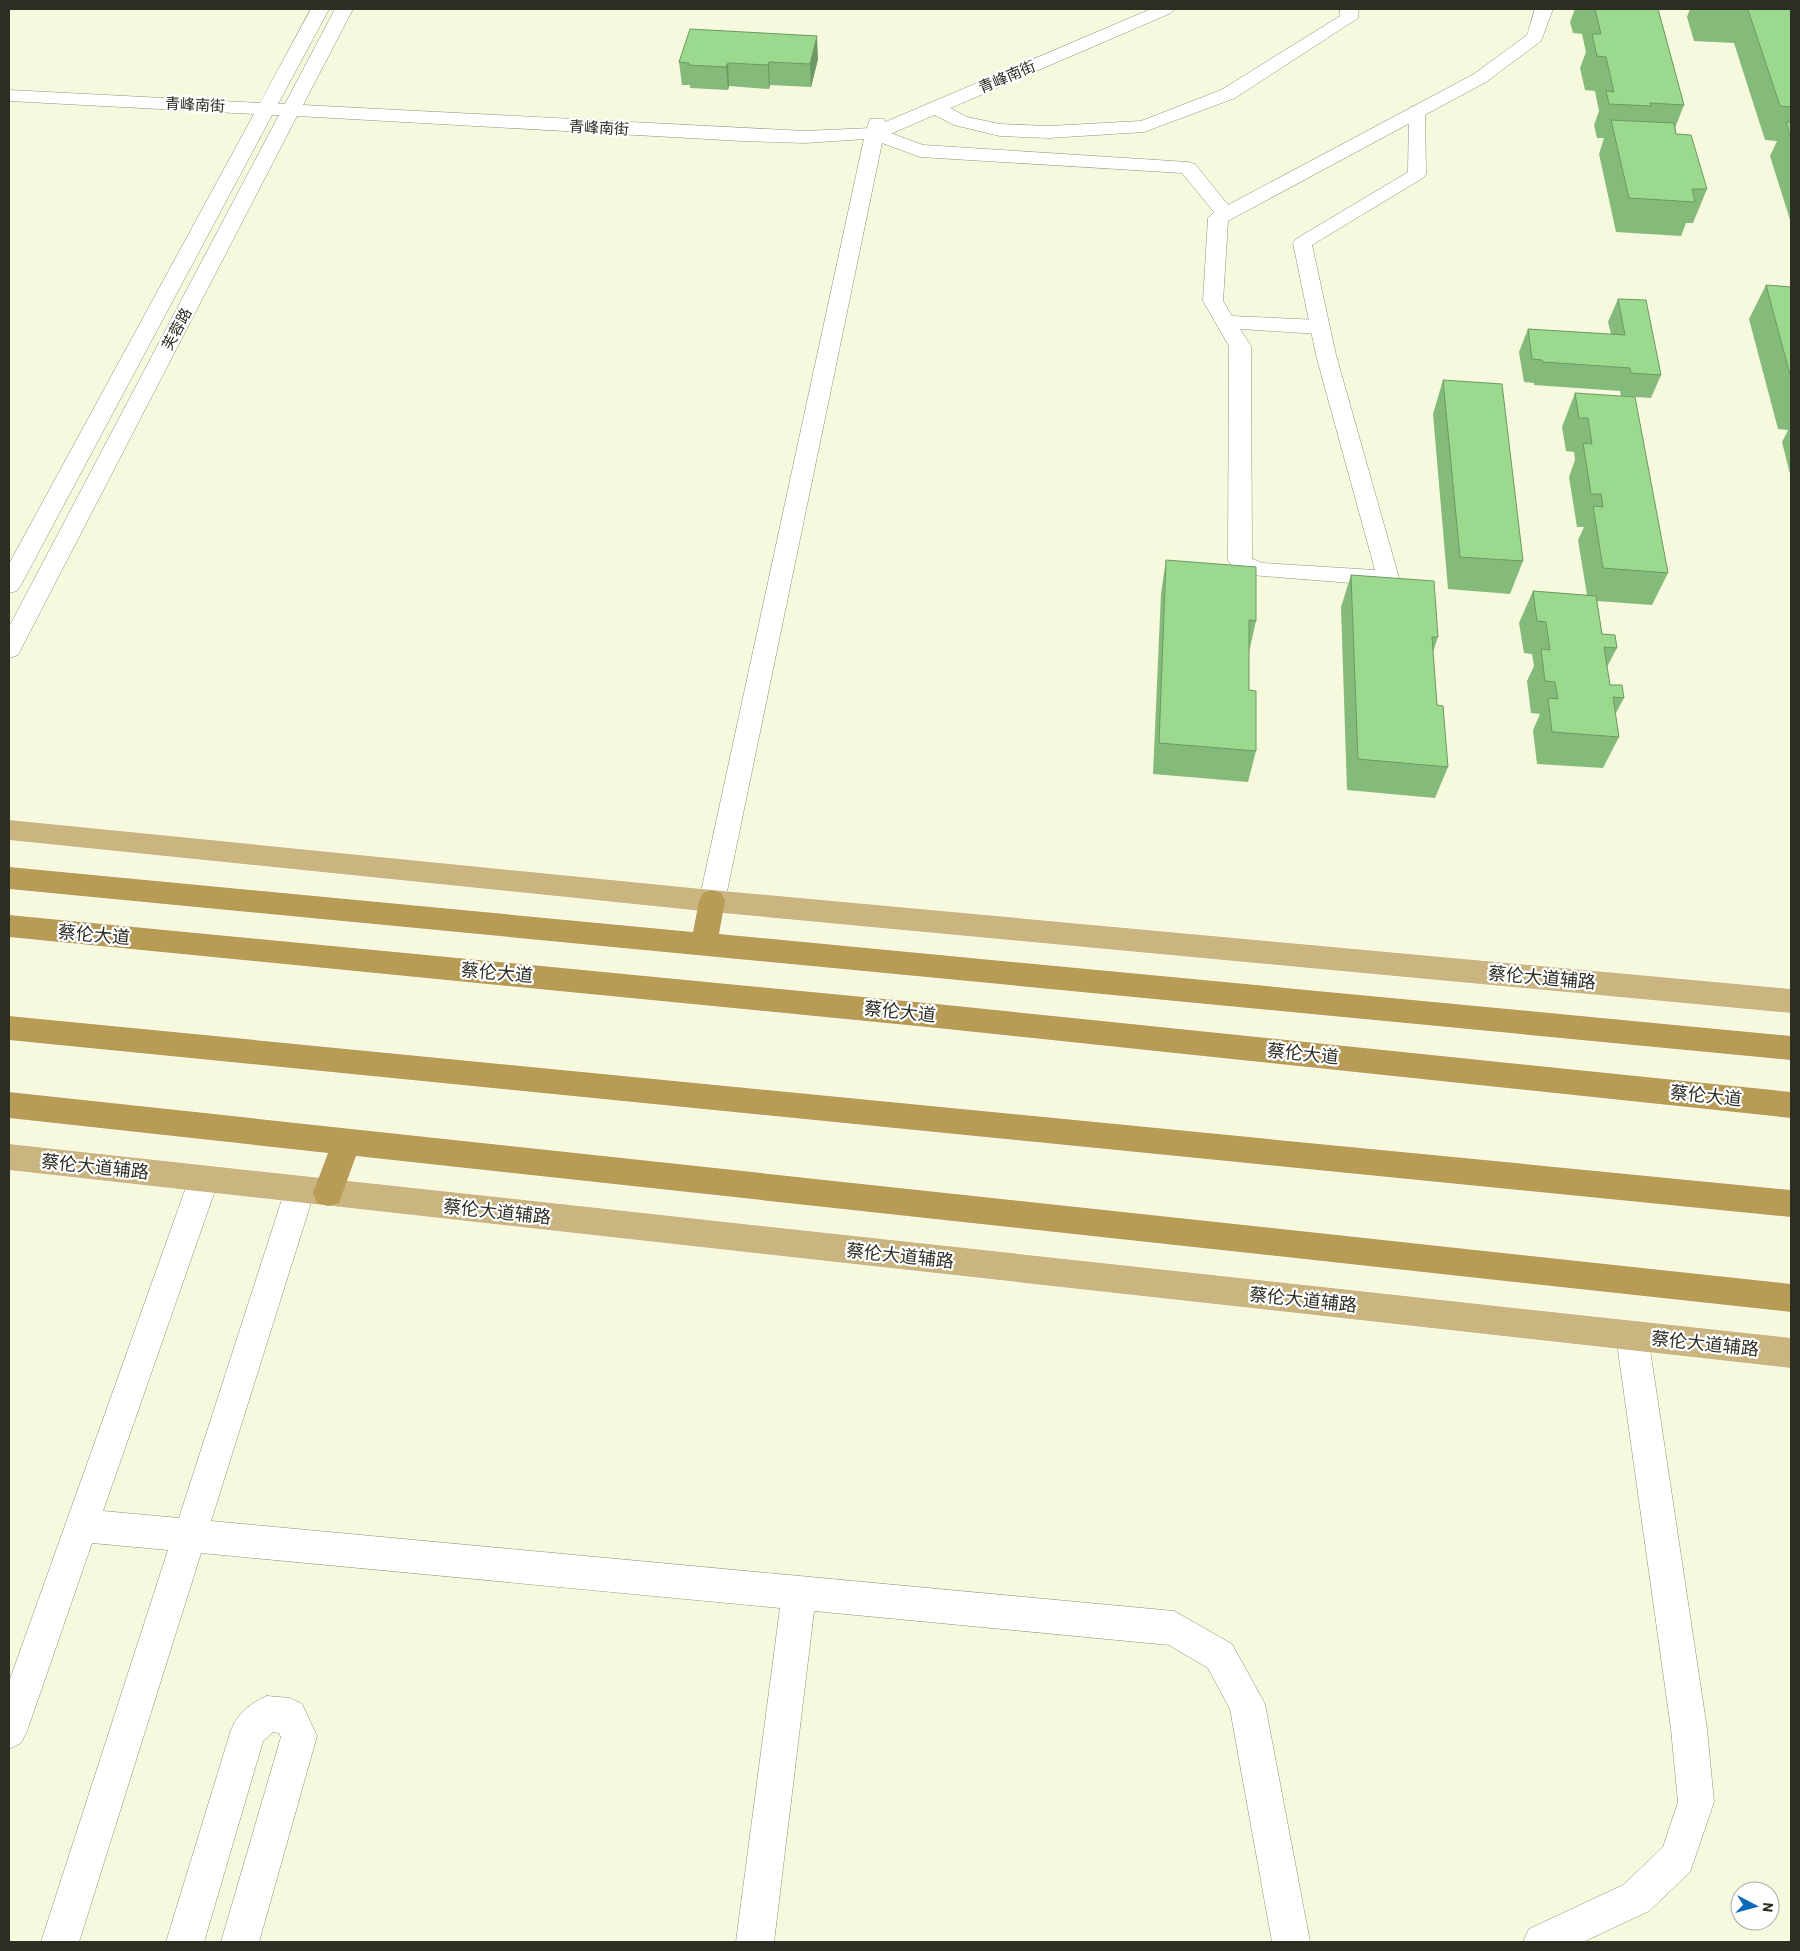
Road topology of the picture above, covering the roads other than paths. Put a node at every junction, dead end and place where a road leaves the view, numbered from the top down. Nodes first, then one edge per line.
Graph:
1 (320, 9) edge
2 (344, 9) edge
3 (1141, 9) edge
4 (1165, 9) edge
5 (1349, 9) edge
6 (1544, 9) edge
7 (9, 84) edge
8 (9, 95) edge
9 (269, 104) junction
10 (294, 105) junction
11 (936, 108) junction
12 (1417, 112) junction
13 (875, 129) junction
14 (1225, 214) junction
15 (1226, 322) junction
16 (1319, 327) junction
17 (1240, 560) joint
18 (9, 585) edge
19 (9, 649) edge
20 (9, 830) edge
21 (9, 878) edge
22 (712, 900) junction
23 (9, 926) edge
24 (704, 944) junction
25 (1791, 1001) edge
26 (9, 1028) edge
27 (1791, 1048) edge
28 (9, 1105) edge
29 (1791, 1105) edge
30 (347, 1141) junction
31 (9, 1157) edge
32 (204, 1179) junction
33 (314, 1191) junction
34 (1791, 1204) edge
35 (1791, 1298) edge
36 (1632, 1336) junction
37 (1791, 1353) edge
38 (81, 1525) junction
39 (190, 1535) junction
40 (798, 1592) junction
41 (9, 1730) edge
42 (60, 1942) edge
43 (185, 1942) edge
44 (240, 1942) edge
45 (755, 1942) edge
46 (1291, 1942) edge
47 (1542, 1942) edge

1 - 9 street, 芙蓉路
2 - 10 street, 芙蓉路
3 - 13 street, 青峰南街
4 - 11 street, 青峰南街
5 - 11 street
6 - 12 street
7 - 9 street, 青峰南街
8 - 9 street, 青峰南街
9 - 10 street, 青峰南街
9 - 18 street, 芙蓉路
10 - 13 street, 青峰南街
10 - 19 street, 芙蓉路
11 - 13 street, 青峰南街
12 - 14 street
12 - 16 lane
13 - 14 street
13 - 22 street
14 - 15 street
15 - 16 street
15 - 17 street
16 - 17 lane
20 - 22 main road, 蔡伦大道辅路
21 - 24 highway
22 - 24 highway
22 - 25 main road, 蔡伦大道辅路
23 - 29 highway, 蔡伦大道
24 - 27 highway
26 - 34 highway
28 - 30 highway
30 - 33 highway
30 - 35 highway
31 - 32 main road, 蔡伦大道辅路
32 - 33 main road, 蔡伦大道辅路
32 - 38 street
33 - 36 main road, 蔡伦大道辅路
33 - 39 street
36 - 37 main road, 蔡伦大道辅路
36 - 47 street
38 - 39 street
38 - 41 street
39 - 40 street
39 - 42 street
40 - 45 street
40 - 46 street
43 - 44 street

